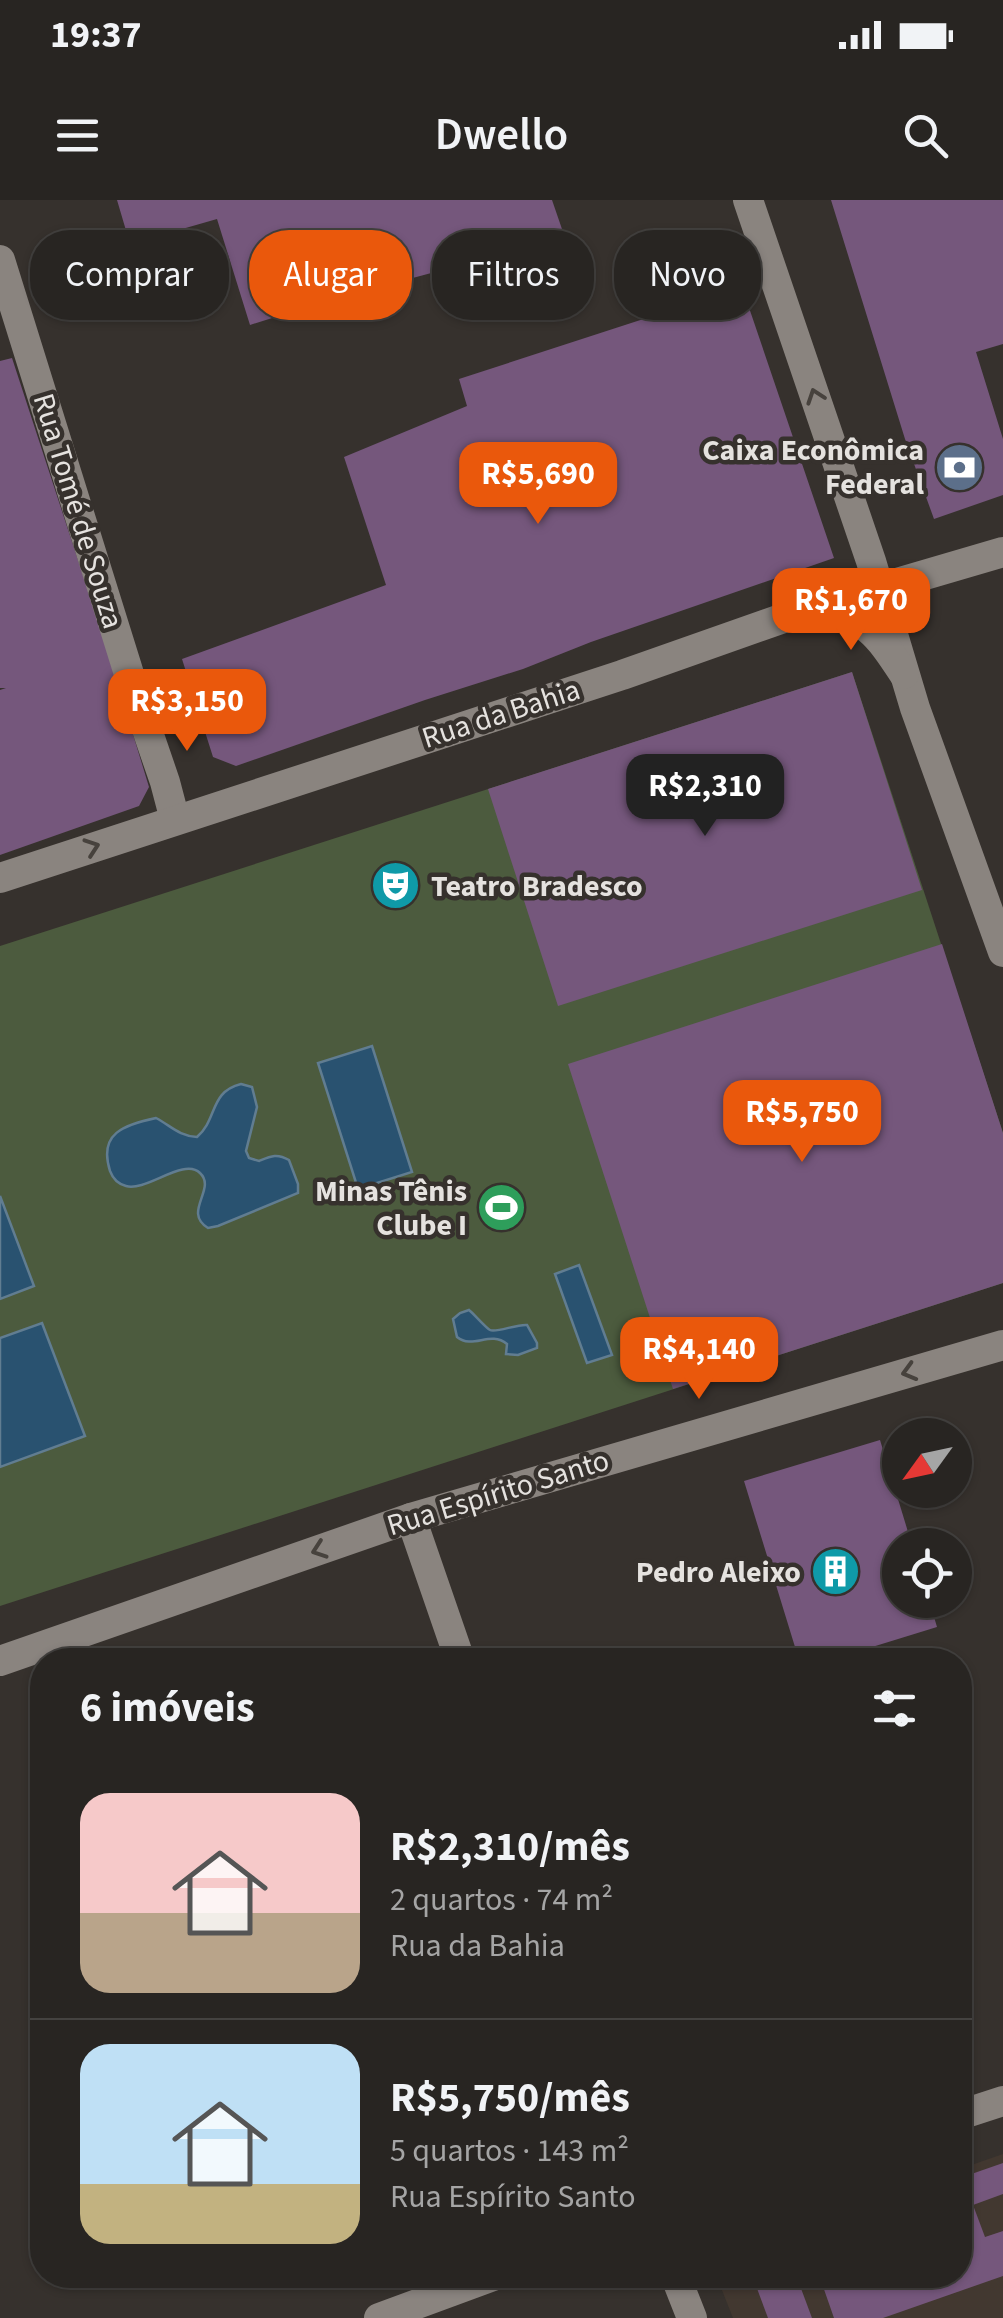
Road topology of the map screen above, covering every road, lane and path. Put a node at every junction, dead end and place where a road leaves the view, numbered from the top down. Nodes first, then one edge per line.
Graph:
1 (748, 200) edge
2 (0, 260) edge
3 (1003, 552) edge
4 (879, 588) junction
5 (812, 608) junction
6 (904, 674) junction
7 (174, 820) junction
8 (0, 878) edge
9 (1003, 952) edge
10 (1003, 1344) edge
11 (411, 1518) junction
12 (37, 1648) edge
13 (456, 1648) edge
14 (30, 1651) edge
15 (0, 1661) edge
16 (1003, 2101) edge
17 (972, 2111) edge
18 (461, 2288) edge
19 (681, 2288) edge
20 (379, 2318) edge
21 (692, 2318) edge

4 -> 1 street
2 - 7 street, Rua Tomé de Souza
3 - 4 street, Rua da Bahia
4 - 5 street, Rua da Bahia
4 - 6 street
5 - 6 street
5 - 7 street, Rua da Bahia
6 - 9 street
8 -> 7 street, Rua da Bahia
10 -> 11 street, Rua Espírito Santo
11 -> 12 street, Rua Espírito Santo
11 - 13 street
14 -> 15 street, Rua Espírito Santo
16 - 17 street
18 - 20 street
19 - 21 street

